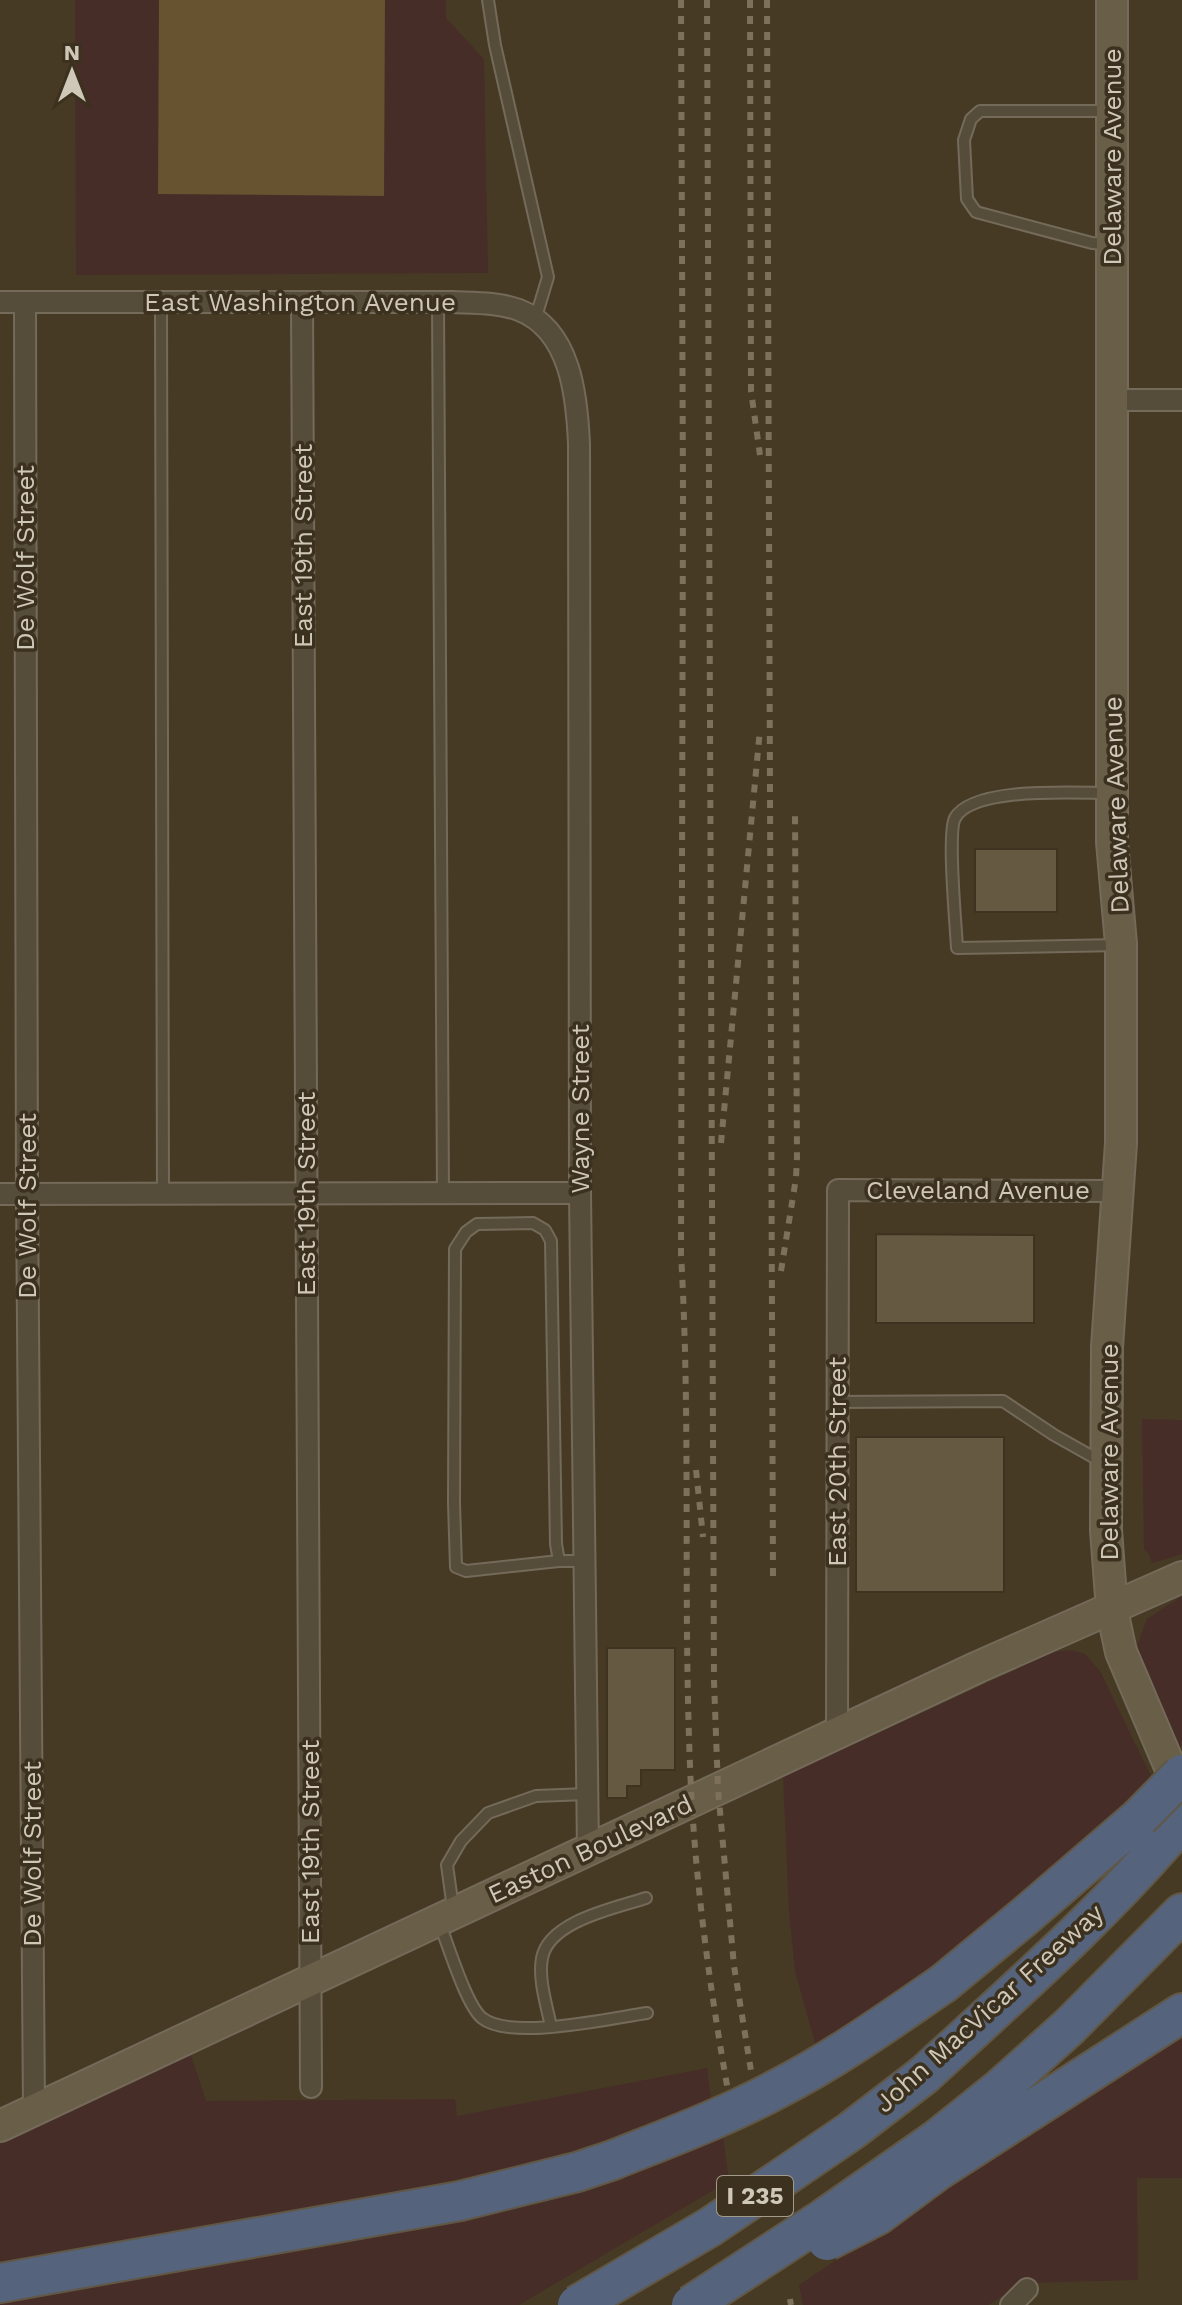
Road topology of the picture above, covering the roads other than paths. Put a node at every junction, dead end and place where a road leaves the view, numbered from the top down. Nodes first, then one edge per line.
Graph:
1 (488, 0) edge
2 (1112, 0) edge
3 (1112, 111) junction
4 (1112, 244) junction
5 (0, 302) edge
6 (25, 302) junction
7 (161, 302) junction
8 (302, 302) junction
9 (438, 302) junction
10 (535, 320) junction
11 (568, 369) joint
12 (1112, 400) junction
13 (1182, 400) edge
14 (1112, 793) junction
15 (1121, 944) junction
16 (838, 1190) joint
17 (1118, 1191) junction
18 (443, 1193) junction
19 (580, 1193) junction
20 (0, 1194) edge
21 (27, 1194) junction
22 (163, 1194) junction
23 (306, 1194) junction
24 (838, 1402) junction
25 (1105, 1464) junction
26 (559, 1561) junction
27 (586, 1561) junction
28 (1182, 1577) edge
29 (1112, 1610) junction
30 (837, 1733) junction
31 (1182, 1774) edge
32 (587, 1794) junction
33 (1182, 1795) edge
34 (1182, 1821) edge
35 (588, 1851) junction
36 (646, 1898) dead end
37 (1182, 1913) edge
38 (446, 1917) junction
39 (310, 1981) junction
40 (647, 2013) dead end
41 (1182, 2013) edge
42 (551, 2027) junction
43 (311, 2087) dead end
44 (34, 2110) junction
45 (0, 2126) edge
46 (938, 2154) junction
47 (0, 2283) edge
48 (1027, 2289) dead end
49 (577, 2305) edge
50 (691, 2305) edge
51 (703, 2305) edge
52 (1011, 2305) edge

1 - 10 lane
2 - 3 main road, Delaware Avenue
3 - 4 main road, Delaware Avenue
3 - 4 lane
4 - 12 main road, Delaware Avenue
5 - 6 street, East Washington Avenue
6 - 7 street, East Washington Avenue
6 - 21 street, De Wolf Street
7 - 8 street, East Washington Avenue
7 - 22 lane
8 - 9 street, East Washington Avenue
8 - 23 street, East 19th Street
9 - 10 street, East Washington Avenue
9 - 18 lane
10 - 11 street, East Washington Avenue
11 - 19 street, Wayne Street
12 - 13 street
12 - 14 main road, Delaware Avenue
14 - 15 main road, Delaware Avenue
14 - 15 lane
15 - 17 main road, Delaware Avenue
16 - 17 street, Cleveland Avenue
16 - 24 street, East 20th Street
17 - 25 main road, Delaware Avenue
18 - 19 street
18 - 23 street
19 - 27 street, Wayne Street
20 - 21 street
21 - 22 street
21 - 44 street, De Wolf Street
22 - 23 street
23 - 39 street, East 19th Street
24 - 25 lane
24 - 30 street, East 20th Street
25 - 29 main road, Delaware Avenue
26 - 26 lane
26 - 27 lane
27 - 32 street, Wayne Street
28 - 29 main road, Easton Boulevard
29 - 30 main road, Easton Boulevard
29 - 33 main road, Delaware Avenue
30 - 35 main road, Easton Boulevard
31 - 47 highway, bridge
32 - 35 street, Wayne Street
32 - 38 lane
34 - 49 highway, John MacVicar Freeway / I 235, bridge
35 - 38 main road, Easton Boulevard
36 - 42 lane
37 - 46 highway, I 235
38 - 39 main road, Easton Boulevard
38 - 42 lane
39 - 43 street, East 19th Street
39 - 44 main road, Easton Boulevard
40 - 42 lane
41 - 46 highway
44 - 45 main road, Easton Boulevard
46 - 50 highway, I 235, bridge
46 - 51 highway, bridge
48 - 52 street

